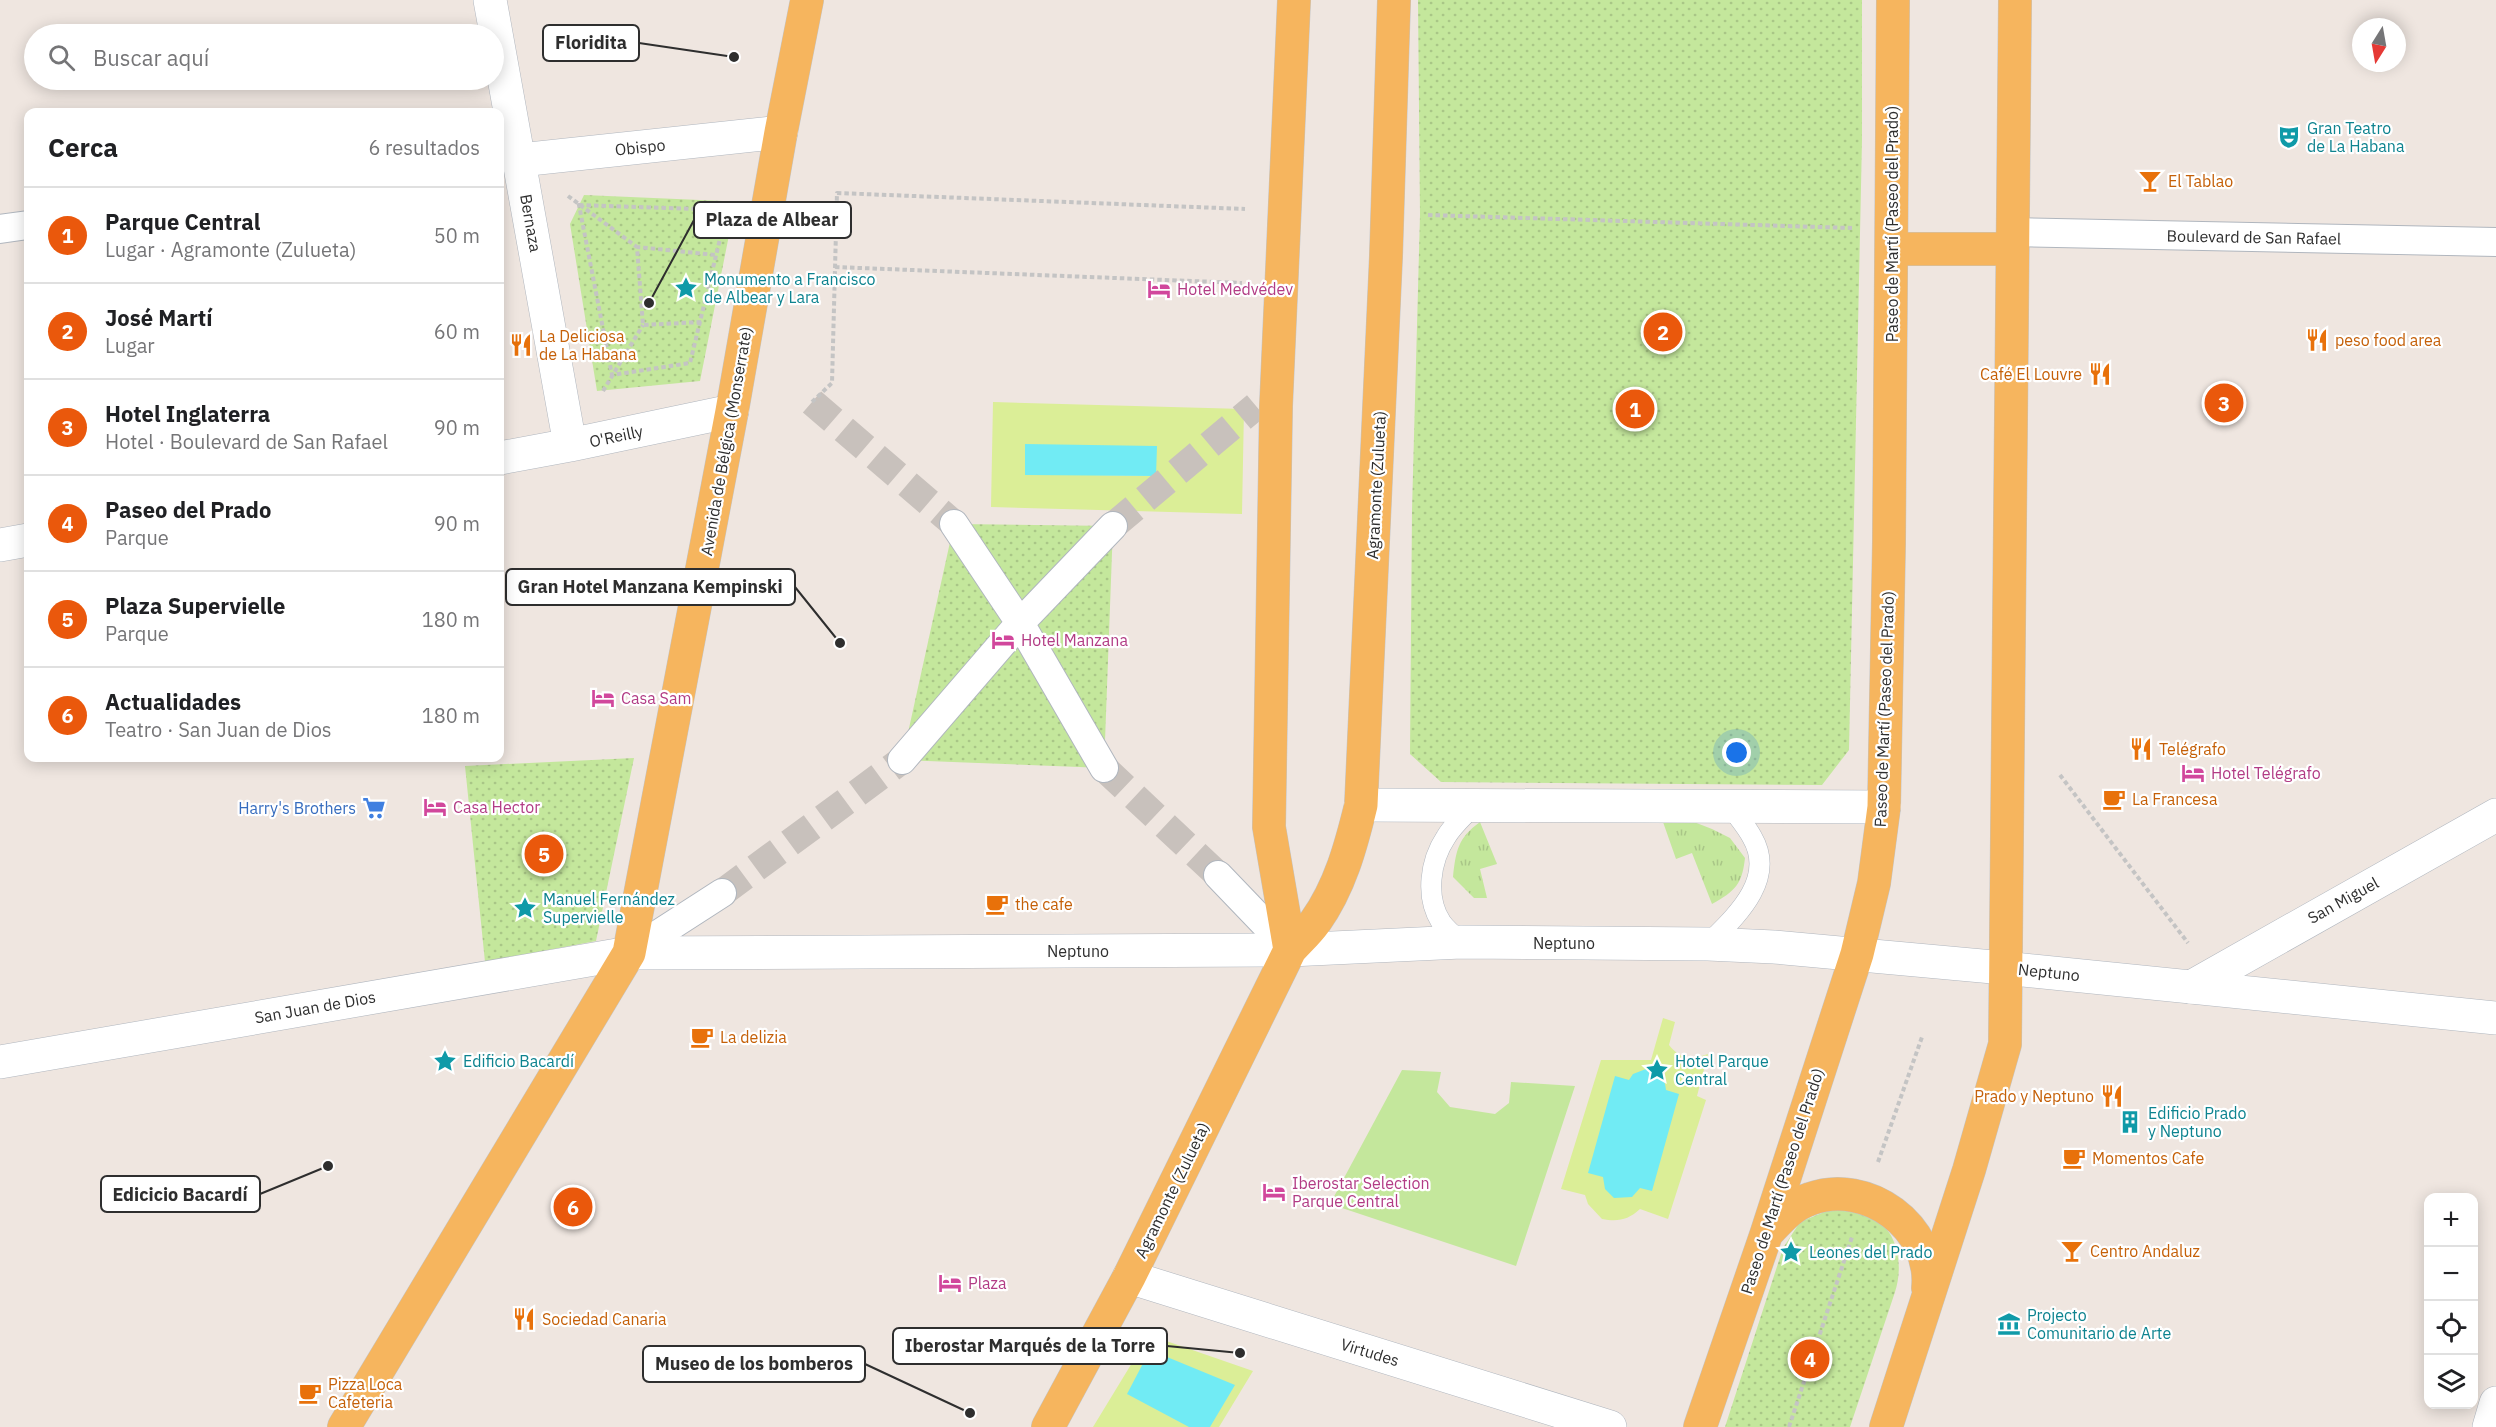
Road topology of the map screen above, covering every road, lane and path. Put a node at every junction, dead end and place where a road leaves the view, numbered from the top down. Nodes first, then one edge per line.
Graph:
1 (490, 0) edge
2 (807, 0) edge
3 (1294, 0) edge
4 (1394, 0) edge
5 (1893, 0) edge
6 (2015, 0) edge
7 (493, 24) edge
8 (501, 90) edge
9 (503, 108) edge
10 (504, 113) edge
11 (781, 132) junction
12 (510, 161) edge
13 (579, 204) junction
14 (1251, 209) dead end
15 (1420, 215) dead end
16 (24, 226) edge
17 (0, 229) edge
18 (1892, 239) junction
19 (2012, 240) junction
20 (2496, 242) edge
21 (637, 247) junction
22 (716, 255) junction
23 (835, 267) junction
24 (1249, 283) dead end
25 (701, 322) junction
26 (643, 325) junction
27 (612, 375) junction
28 (602, 393) dead end
29 (812, 402) dead end
30 (732, 411) junction
31 (570, 446) junction
32 (504, 457) edge
33 (954, 524) tunnel mouth
34 (1113, 526) tunnel mouth
35 (24, 541) edge
36 (0, 545) edge
37 (1020, 623) junction
38 (902, 760) tunnel mouth
39 (1104, 768) tunnel mouth
40 (2060, 775) dead end
41 (1361, 805) junction
42 (1474, 805) junction
43 (1731, 807) junction
44 (1884, 807) junction
45 (2496, 814) edge
46 (1218, 875) tunnel mouth
47 (722, 893) tunnel mouth
48 (1461, 942) junction
49 (1708, 944) junction
50 (1290, 950) junction
51 (629, 953) junction
52 (1857, 954) junction
53 (2004, 968) junction
54 (2201, 981) junction
55 (2496, 1018) edge
56 (1922, 1037) dead end
57 (0, 1062) edge
58 (1866, 1197) junction
59 (1766, 1235) junction
60 (1129, 1277) junction
61 (1922, 1313) junction
62 (2496, 1403) edge
63 (344, 1427) edge
64 (1048, 1427) edge
65 (1610, 1427) edge
66 (1700, 1427) edge
67 (1789, 1427) edge
68 (1886, 1427) edge
69 (2489, 1427) edge

1 - 7 street, Bernaza
2 - 11 main road, Avenida de Bélgica (Monserrate)
3 - 50 main road
4 - 41 main road, Agramonte (Zulueta)
5 - 18 main road, Paseo de Martí (Paseo del Prado)
6 - 19 main road
8 - 9 street, Bernaza
10 - 12 street, Bernaza
11 - 12 street, Obispo
11 - 30 main road, Avenida de Bélgica (Monserrate)
12 - 13 path
12 - 31 street, Bernaza
13 - 21 path
13 - 22 path
13 - 27 path
14 - 23 path
15 - 18 path
16 - 17 street
18 - 19 main road
18 - 44 main road, Paseo de Martí (Paseo del Prado)
19 - 20 street, Boulevard de San Rafael
19 - 53 main road
21 - 22 path
21 - 26 path
22 - 25 path
23 - 24 path
23 - 29 path
25 - 26 path
25 - 27 path
26 - 27 path
27 - 28 path
30 - 31 street, O'Reilly
30 - 51 main road, Avenida de Bélgica (Monserrate)
31 - 32 street, O'Reilly
33 - 37 street
34 - 37 street
35 - 36 street
37 - 38 street
37 - 39 street
40 - 54 path
41 - 42 street
41 - 50 main road, Agramonte (Zulueta)
42 - 43 street
42 - 48 lane
43 - 44 street
43 - 49 lane
44 - 52 main road, Paseo de Martí (Paseo del Prado)
45 - 54 street, San Miguel
46 - 50 street
47 - 51 street
48 - 49 street, Neptuno
48 - 50 street, Neptuno
49 - 52 street, Neptuno
50 - 51 street, Neptuno
50 - 60 main road, Agramonte (Zulueta)
51 - 57 street, San Juan de Dios
51 - 63 main road
52 - 53 street, Neptuno
52 - 59 main road, Paseo de Martí (Paseo del Prado)
53 - 54 street, Neptuno
53 - 61 main road
54 - 55 street, Neptuno
56 - 58 path
58 - 59 main road
58 - 61 main road
58 - 67 path
59 - 66 main road, Paseo de Martí (Paseo del Prado)
60 - 64 main road, Agramonte (Zulueta)
60 - 65 street, Virtudes
61 - 68 main road
62 - 69 street

